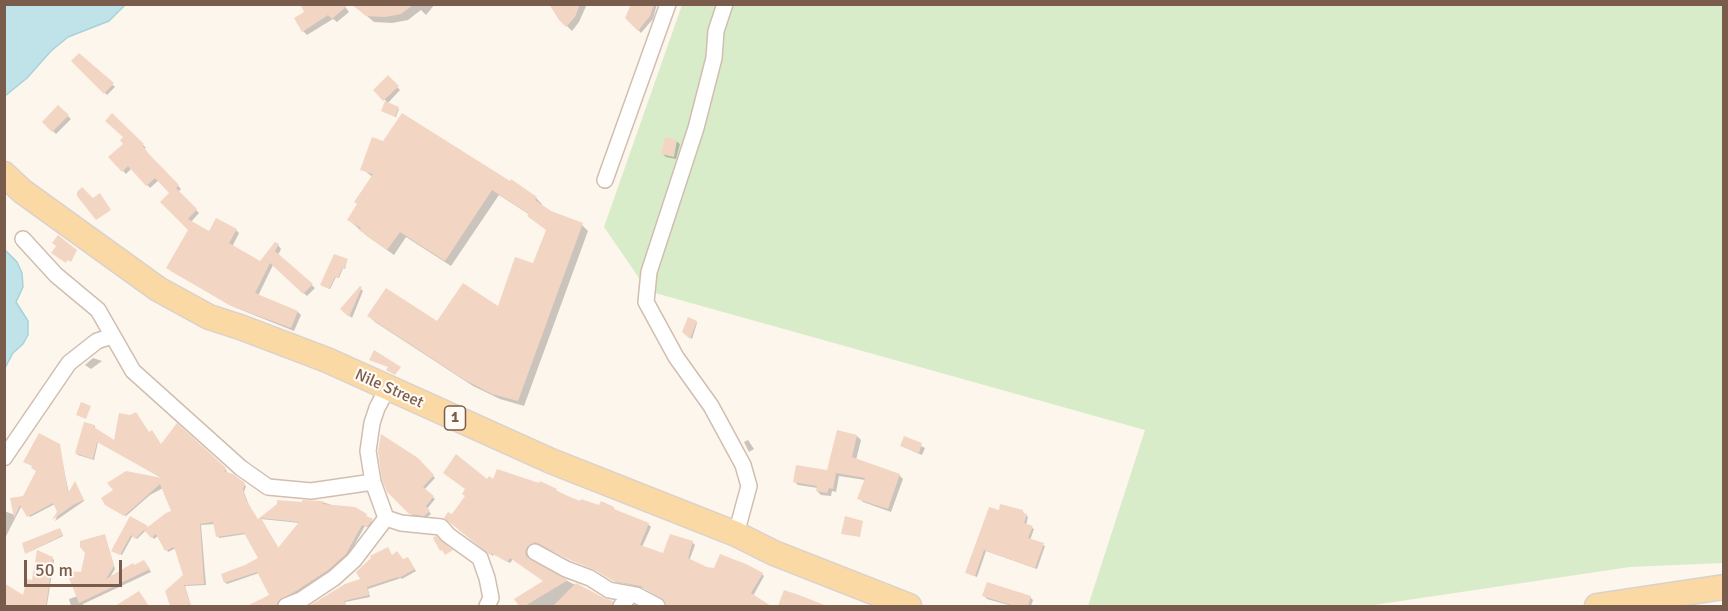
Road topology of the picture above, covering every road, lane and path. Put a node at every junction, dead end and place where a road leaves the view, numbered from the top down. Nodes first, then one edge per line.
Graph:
1 (668, 4) edge
2 (725, 4) edge
3 (4, 174) edge
4 (605, 180) dead end
5 (13, 187) edge
6 (23, 239) dead end
7 (112, 336) junction
8 (387, 388) junction
9 (4, 458) edge
10 (373, 482) junction
11 (386, 518) junction
12 (736, 534) junction
13 (535, 552) dead end
14 (1724, 586) edge
15 (631, 594) junction
16 (286, 606) edge
17 (487, 606) edge
18 (621, 606) edge
19 (657, 606) edge
20 (909, 606) edge
21 (1597, 606) edge

1 - 4 street
2 - 12 street
3 - 5 main road, Nile Street
5 - 8 main road, Nile Street / 1
6 - 7 street
7 - 9 street
7 - 10 street
8 - 10 street
8 - 12 main road, Nile Street / 1
10 - 11 street
11 - 16 street
11 - 17 street
12 - 20 main road, Nile Street / 1
13 - 15 street
14 - 21 main road
15 - 18 street
15 - 19 street

